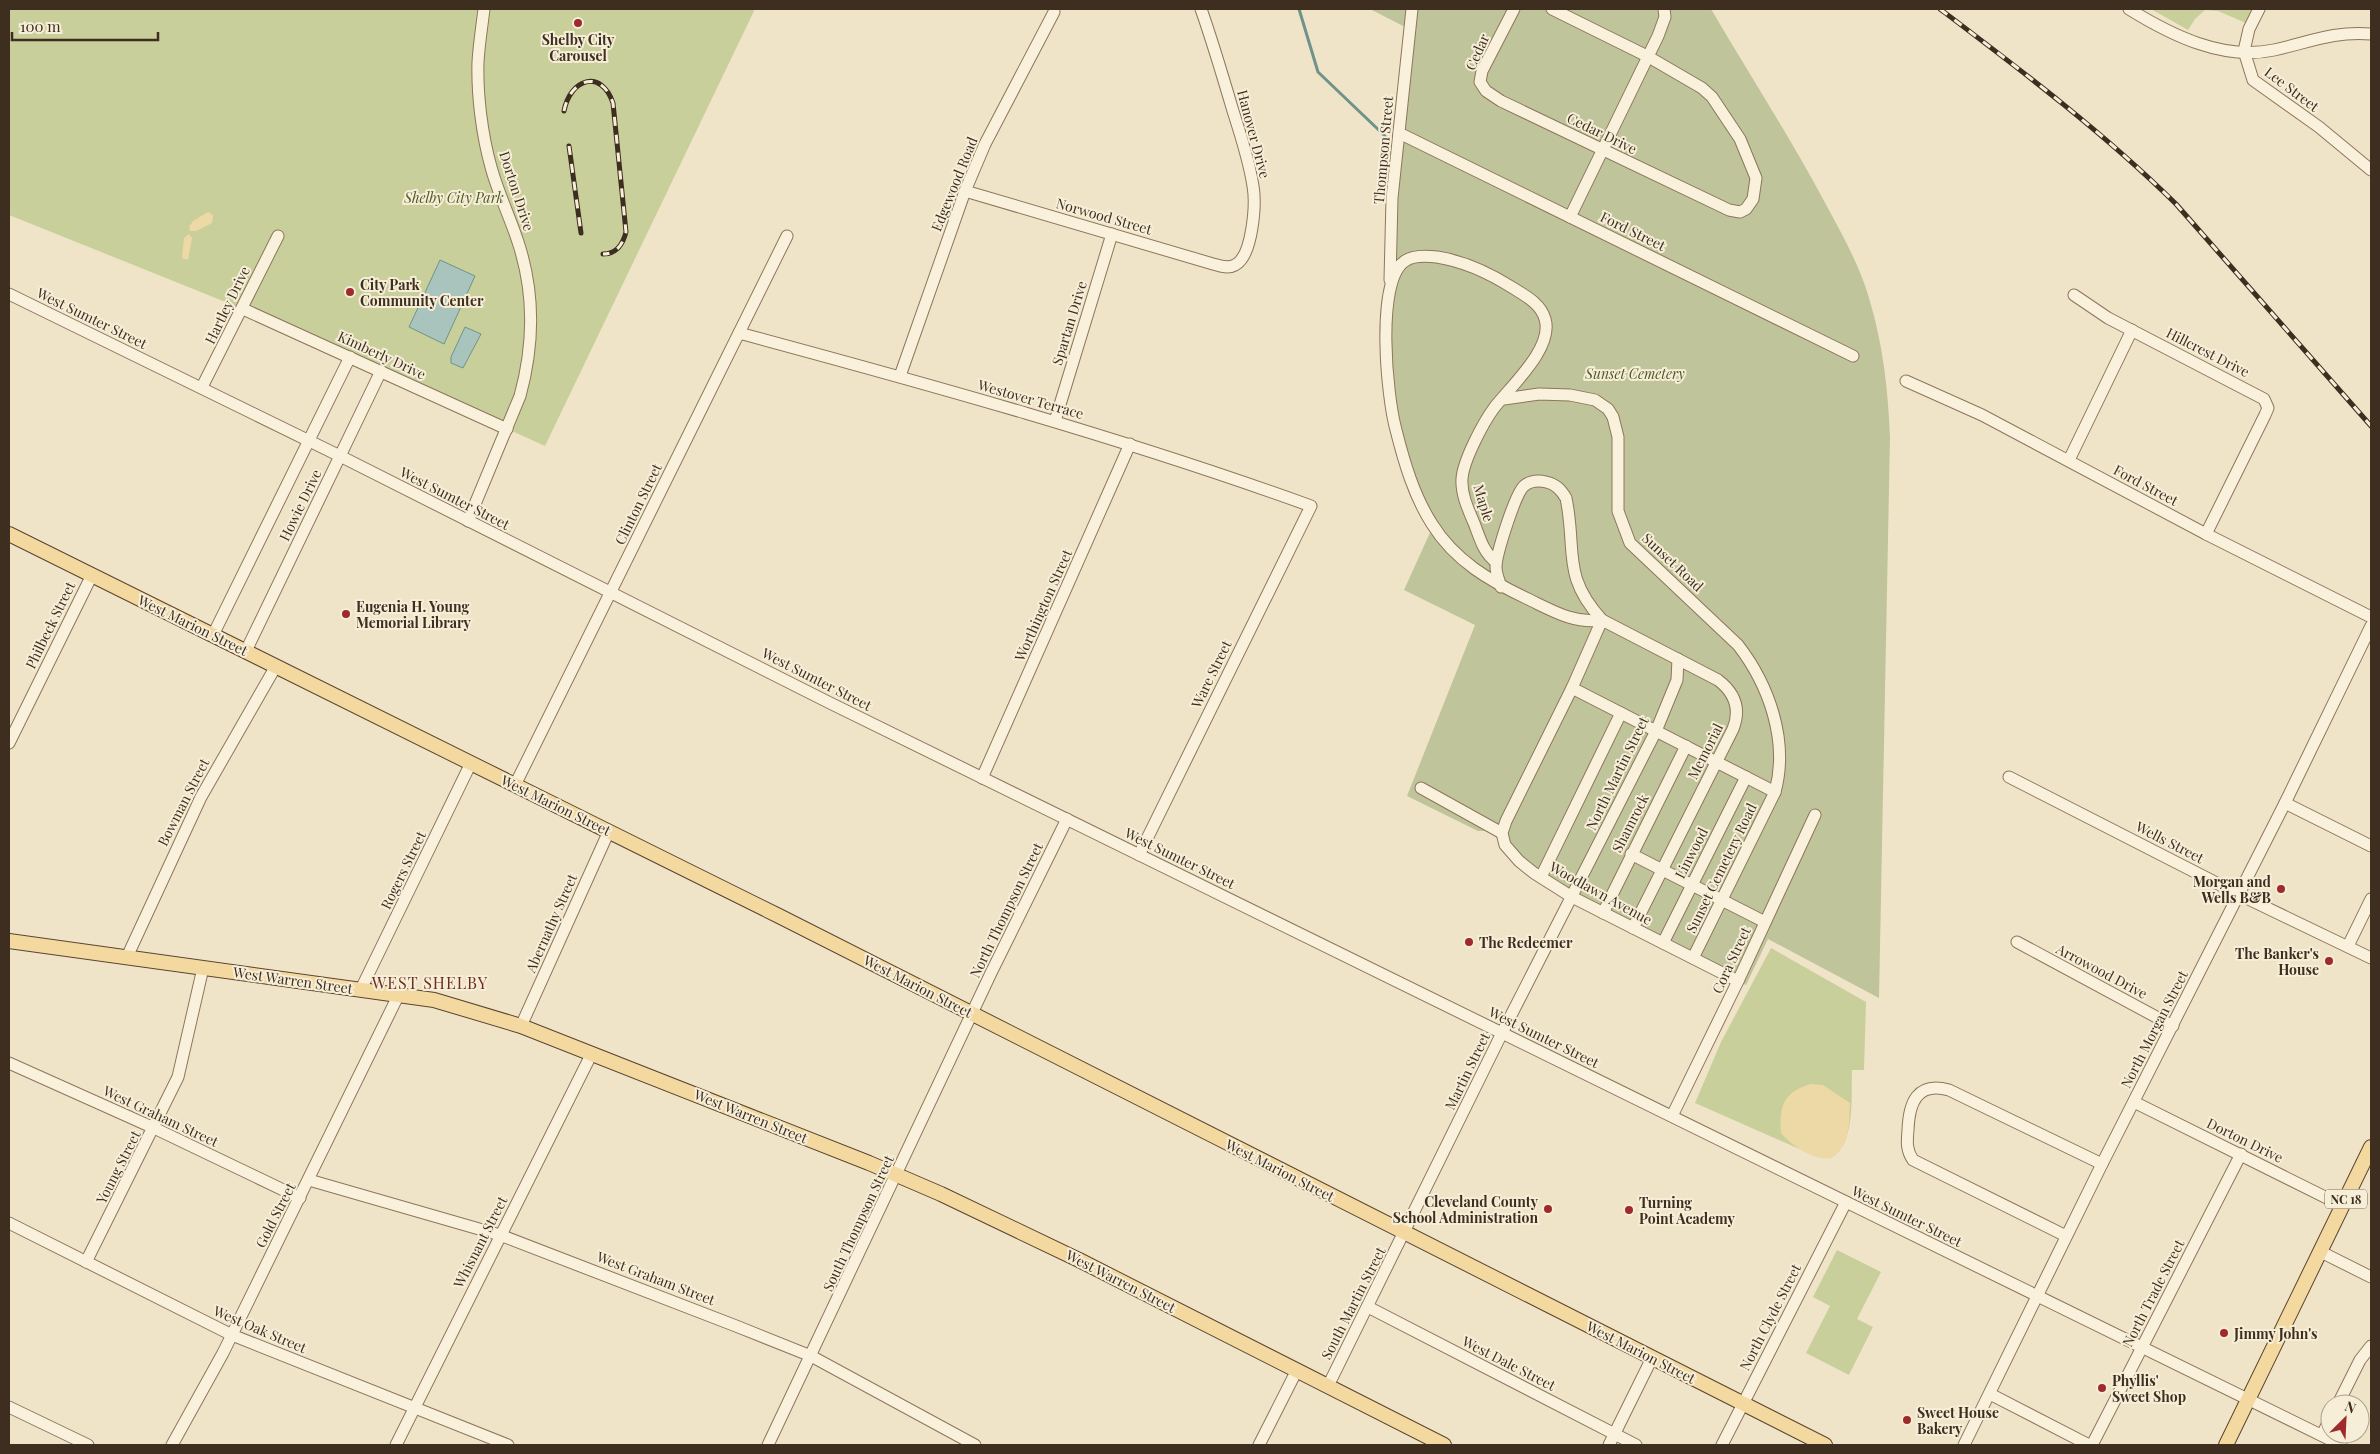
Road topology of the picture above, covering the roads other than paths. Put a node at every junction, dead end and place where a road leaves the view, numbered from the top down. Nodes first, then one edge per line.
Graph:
1 (484, 9) edge
2 (1201, 9) edge
3 (1412, 9) edge
4 (1514, 9) edge
5 (1552, 9) edge
6 (1664, 9) edge
7 (2129, 9) edge
8 (2259, 9) edge
9 (1054, 12) dead end
10 (2371, 34) edge
11 (2244, 51) junction
12 (1647, 56) junction
13 (1501, 101) joint
14 (1399, 133) junction
15 (1602, 149) junction
16 (2371, 170) edge
17 (965, 190) junction
18 (1570, 216) junction
19 (1112, 234) junction
20 (278, 236) dead end
21 (787, 236) dead end
22 (1235, 266) joint
23 (9, 294) edge
24 (1389, 295) junction
25 (2074, 295) dead end
26 (243, 309) junction
27 (2132, 330) junction
28 (739, 333) junction
29 (1853, 356) dead end
30 (350, 357) junction
31 (381, 372) junction
32 (900, 376) junction
33 (1906, 381) dead end
34 (202, 387) junction
35 (1504, 399) junction
36 (1055, 421) junction
37 (507, 429) junction
38 (308, 440) junction
39 (1130, 444) junction
40 (340, 456) junction
41 (2069, 460) junction
42 (1311, 506) joint
43 (468, 521) junction
44 (9, 534) edge
45 (2206, 534) junction
46 (1496, 562) junction
47 (92, 575) junction
48 (1501, 586) junction
49 (611, 593) junction
50 (2371, 617) edge
51 (1602, 620) junction
52 (2371, 626) edge
53 (213, 635) junction
54 (246, 651) junction
55 (1678, 659) junction
56 (276, 666) junction
57 (1572, 688) junction
58 (1621, 713) junction
59 (1656, 731) junction
60 (9, 743) edge
61 (1686, 746) junction
62 (1716, 762) junction
63 (471, 763) junction
64 (2009, 776) dead end
65 (1746, 777) junction
66 (982, 778) junction
67 (515, 785) junction
68 (1421, 788) dead end
69 (1775, 792) junction
70 (2285, 803) junction
71 (1815, 815) dead end
72 (1067, 819) junction
73 (609, 831) junction
74 (1502, 833) junction
75 (2371, 846) edge
76 (1631, 854) junction
77 (1138, 855) junction
78 (1661, 870) junction
79 (1540, 877) junction
80 (1692, 885) junction
81 (2238, 894) junction
82 (1572, 897) junction
83 (1722, 900) junction
84 (2371, 900) edge
85 (1602, 913) junction
86 (1765, 922) junction
87 (1633, 928) junction
88 (9, 941) edge
89 (2017, 942) dead end
90 (1663, 943) junction
91 (2348, 946) junction
92 (126, 957) junction
93 (1693, 958) junction
94 (2371, 958) edge
95 (203, 968) junction
96 (1738, 981) junction
97 (361, 989) junction
98 (399, 994) junction
99 (973, 1014) junction
100 (521, 1026) junction
101 (2173, 1026) junction
102 (1502, 1033) junction
103 (592, 1053) junction
104 (9, 1063) edge
105 (2134, 1102) junction
106 (1672, 1116) junction
107 (154, 1128) junction
108 (2371, 1147) edge
109 (2241, 1154) junction
110 (2102, 1164) junction
111 (897, 1175) junction
112 (309, 1180) junction
113 (300, 1198) junction
114 (1846, 1202) junction
115 (2343, 1206) junction
116 (9, 1223) edge
117 (1405, 1233) junction
118 (500, 1235) junction
119 (2066, 1236) junction
120 (2321, 1252) junction
121 (86, 1262) junction
122 (2371, 1276) edge
123 (2036, 1296) junction
124 (1368, 1307) junction
125 (232, 1335) junction
126 (2371, 1346) edge
127 (2142, 1348) junction
128 (811, 1356) junction
129 (1652, 1358) junction
130 (1297, 1370) junction
131 (1328, 1386) junction
132 (1990, 1394) junction
133 (2343, 1394) edge
134 (2248, 1400) junction
135 (1742, 1403) junction
136 (9, 1407) edge
137 (413, 1407) junction
138 (1614, 1434) junction
139 (2320, 1434) edge
140 (88, 1445) edge
141 (172, 1445) edge
142 (396, 1445) edge
143 (508, 1445) edge
144 (768, 1445) edge
145 (975, 1445) edge
146 (1259, 1445) edge
147 (1444, 1445) edge
148 (1609, 1445) edge
149 (1636, 1445) edge
150 (1722, 1445) edge
151 (1825, 1445) edge
152 (1964, 1445) edge
153 (2090, 1445) edge
154 (2226, 1445) edge

1 - 37 street, Dorton Drive
2 - 22 street, Hanover Drive
3 - 14 street, Thompson Street
4 - 13 street, Cedar
5 - 12 street
6 - 12 street
7 - 11 street
8 - 11 street, Lee Street
9 - 17 street, Edgewood Road
10 - 11 street
11 - 16 street, Lee Street
12 - 15 street
12 - 15 street, Cedar Drive
13 - 15 street, Cedar Drive
14 - 18 street, Ford Street
14 - 24 street, Thompson Street
15 - 18 street
17 - 19 street, Norwood Street
17 - 32 street, Edgewood Road
18 - 29 street, Ford Street
19 - 22 street, Norwood Street
19 - 36 street, Spartan Drive
20 - 26 street, Hartley Drive
21 - 28 street, Clinton Street
23 - 34 street, West Sumter Street
24 - 35 street, Thompson Street
24 - 48 street, Thompson Street
25 - 27 street
26 - 30 street, Kimberly Drive
26 - 34 street, Hartley Drive
27 - 41 street
27 - 45 street, Hillcrest Drive
28 - 32 street, Westover Terrace
28 - 49 street, Clinton Street
30 - 31 street, Kimberly Drive
30 - 38 street, Howie Drive
31 - 37 street, Kimberly Drive
31 - 40 street, Howie Drive
32 - 36 street, Westover Terrace
33 - 41 street, Ford Street
34 - 38 street, West Sumter Street
35 - 46 street, Maple
35 - 69 street, Sunset Road
36 - 39 street, Westover Terrace
37 - 43 street, Dorton Drive
38 - 40 street, West Sumter Street
38 - 53 street, Howie Drive
39 - 42 street, Westover Terrace
39 - 66 street, Worthington Street
40 - 43 street, West Sumter Street
40 - 54 street, Howie Drive
41 - 45 street, Ford Street
42 - 77 street, Ware Street
43 - 49 street, West Sumter Street
44 - 47 main road, West Marion Street
45 - 50 street, Ford Street
46 - 48 street
46 - 51 street
47 - 53 main road, West Marion Street
47 - 60 street, Philbeck Street
48 - 51 street, Thompson Street
49 - 66 street, West Sumter Street
49 - 67 street, Clinton Street
51 - 55 street, Memorial
51 - 57 street
52 - 70 street, North Morgan Street
53 - 54 main road, West Marion Street
54 - 56 main road, West Marion Street
55 - 59 street, North Martin Street
55 - 62 street, Memorial
56 - 63 main road, West Marion Street
56 - 92 street, Bowman Street
57 - 58 street
57 - 74 street
58 - 59 street
58 - 79 street
59 - 61 street
59 - 82 street, North Martin Street
61 - 62 street
61 - 76 street, Shamrock
62 - 65 street
62 - 78 street, Memorial
63 - 67 main road, West Marion Street
63 - 97 street, Rogers Street
64 - 81 street, Wells Street
65 - 69 street
65 - 80 street, Linwood
66 - 72 street, West Sumter Street
67 - 73 main road, West Marion Street
68 - 74 street
69 - 83 street, Sunset Cemetery Road
70 - 75 street
70 - 81 street, North Morgan Street
71 - 86 street, Cora Street
72 - 77 street, West Sumter Street
72 - 99 street, North Thompson Street
73 - 99 main road, West Marion Street
73 - 100 street, Abernathy Street
74 - 79 street, Woodlawn Avenue
76 - 78 street
76 - 85 street, Shamrock
77 - 102 street, West Sumter Street
78 - 80 street
78 - 87 street, Memorial
79 - 82 street, Woodlawn Avenue
80 - 83 street
80 - 90 street, Linwood
81 - 91 street, Wells Street
81 - 101 street, North Morgan Street
82 - 85 street, Woodlawn Avenue
82 - 102 street, Martin Street
83 - 86 street
83 - 93 street, Sunset Cemetery Road
84 - 91 street
85 - 87 street, Woodlawn Avenue
86 - 96 street, Cora Street
87 - 90 street, Woodlawn Avenue
88 - 92 main road, West Warren Street
89 - 101 street, Arrowood Drive
90 - 93 street, Woodlawn Avenue
91 - 94 street, Wells Street
92 - 95 main road, West Warren Street
93 - 96 street, Woodlawn Avenue
95 - 97 main road, West Warren Street
95 - 107 street, Young Street
96 - 106 street, Cora Street
97 - 98 main road, West Warren Street
98 - 100 main road, West Warren Street
98 - 112 street, Gold Street
99 - 111 street, South Thompson Street
99 - 117 main road, West Marion Street
100 - 103 main road, West Warren Street
101 - 105 street, North Morgan Street
102 - 106 street, West Sumter Street
102 - 117 street, Martin Street
103 - 111 main road, West Warren Street
103 - 118 street, Whisnant Street
104 - 107 street, West Graham Street
105 - 109 street, Dorton Drive
105 - 110 street, North Morgan Street
106 - 114 street, West Sumter Street
107 - 113 street, West Graham Street
107 - 121 street, Young Street
108 - 115 main road, NC 18
109 - 115 street, Dorton Drive
109 - 127 street, North Trade Street
110 - 119 street, North Morgan Street
110 - 119 street
111 - 128 street, South Thompson Street
111 - 130 main road, West Warren Street
112 - 113 street, Gold Street
112 - 118 street, West Graham Street
113 - 125 street, Gold Street
114 - 123 street, West Sumter Street
114 - 135 street, North Clyde Street
115 - 120 main road, NC 18
116 - 121 street, West Oak Street
117 - 124 street, South Martin Street
117 - 129 main road, West Marion Street
118 - 128 street, West Graham Street
118 - 137 street, Whisnant Street
119 - 123 street, North Morgan Street
120 - 122 street
120 - 134 main road, NC 18
121 - 125 street, West Oak Street
123 - 127 street, West Sumter Street
123 - 132 street, North Morgan Street
124 - 131 street, South Martin Street
124 - 138 street, West Dale Street
125 - 137 street, West Oak Street
125 - 141 street, Gold Street
126 - 133 street
127 - 134 street, West Sumter Street
127 - 153 street, North Trade Street
128 - 144 street, South Thompson Street
128 - 145 street, West Graham Street
129 - 135 main road, West Marion Street
129 - 138 street
130 - 131 main road, West Warren Street
130 - 146 street
131 - 147 main road, West Warren Street
132 - 152 street, North Morgan Street
132 - 153 street
134 - 139 street, West Sumter Street
134 - 154 main road, NC 18
135 - 150 street, North Clyde Street
135 - 151 main road, West Marion Street
136 - 140 street
137 - 142 street, Whisnant Street
137 - 143 street, West Oak Street
138 - 148 street
138 - 149 street, West Dale Street

